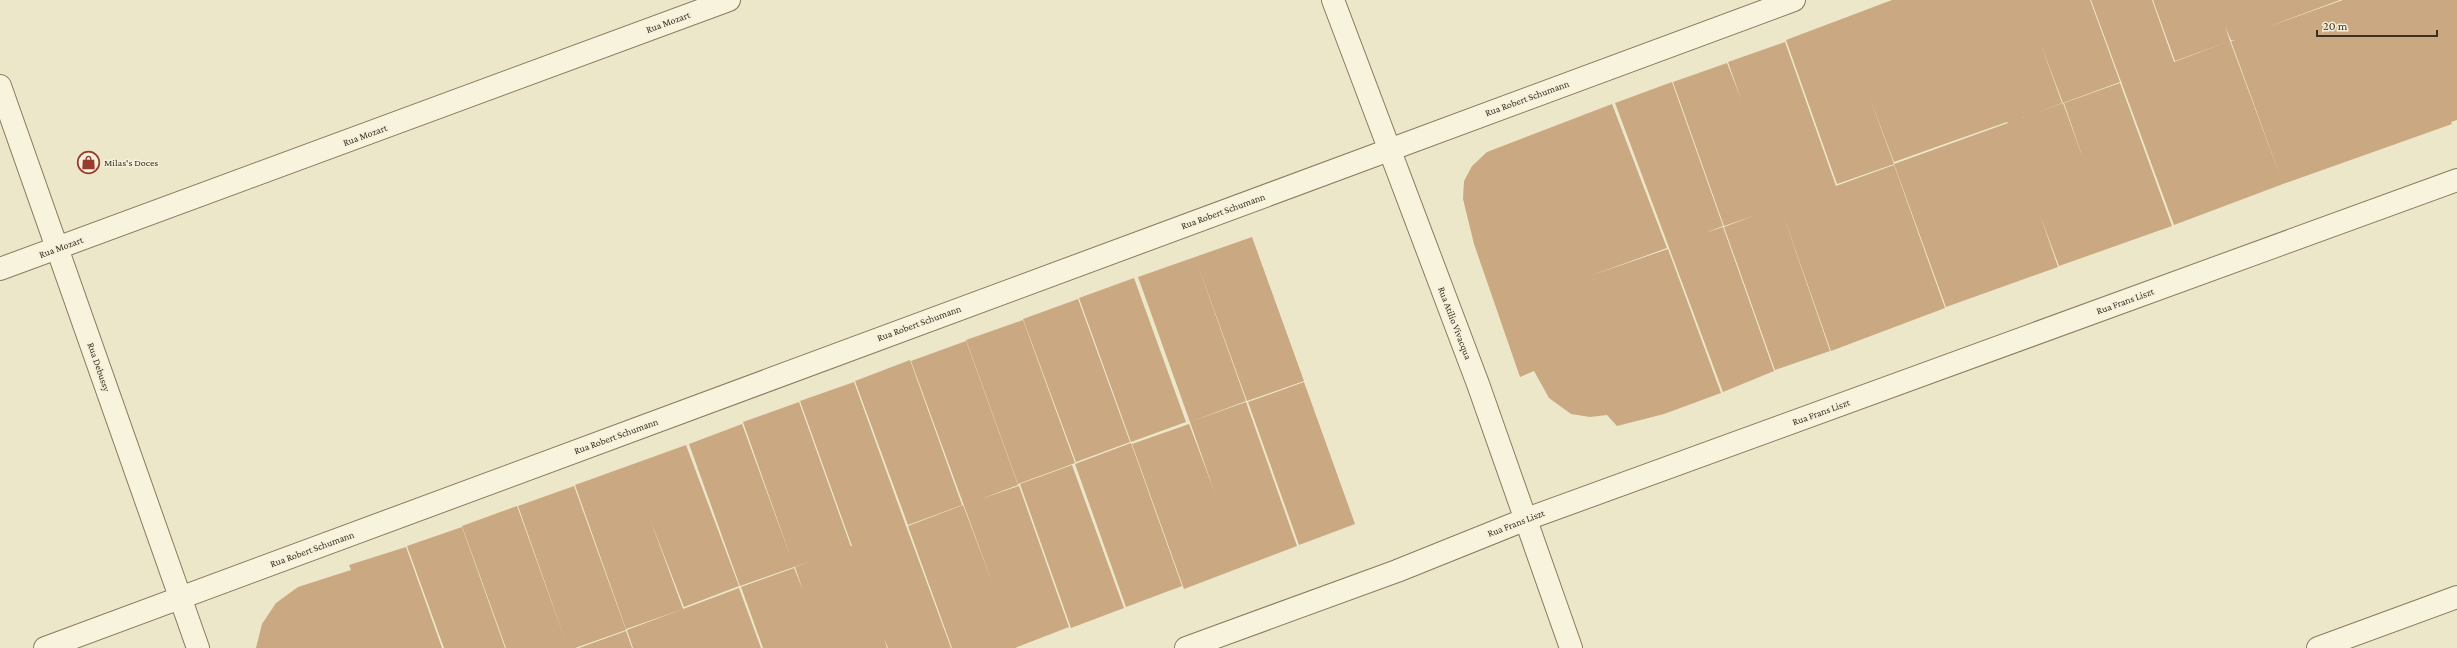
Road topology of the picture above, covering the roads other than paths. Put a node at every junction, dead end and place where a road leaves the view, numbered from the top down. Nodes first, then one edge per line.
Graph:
1 (729, 0) edge
2 (1333, 0) edge
3 (1794, 0) edge
4 (0, 86) edge
5 (1390, 149) junction
6 (2457, 180) edge
7 (57, 249) junction
8 (0, 269) edge
9 (1524, 520) junction
10 (2457, 597) edge
11 (180, 598) junction
12 (45, 648) edge
13 (198, 648) edge
14 (1186, 648) edge
15 (1571, 648) edge
16 (2318, 648) edge

1 - 7 street, Rua Mozart
2 - 5 street, Rua Atilio Vivacqua
3 - 5 street, Rua Robert Schumann
4 - 7 street, Rua Debussy
5 - 9 street, Rua Atilio Vivacqua
5 - 11 street, Rua Robert Schumann
6 - 9 street, Rua Frans Liszt
7 - 8 street, Rua Mozart
7 - 11 street, Rua Debussy
9 - 14 street, Rua Frans Liszt
9 - 15 street, Rua Atilio Vivacqua
10 - 16 street
11 - 12 street, Rua Robert Schumann
11 - 13 street, Rua Debussy

